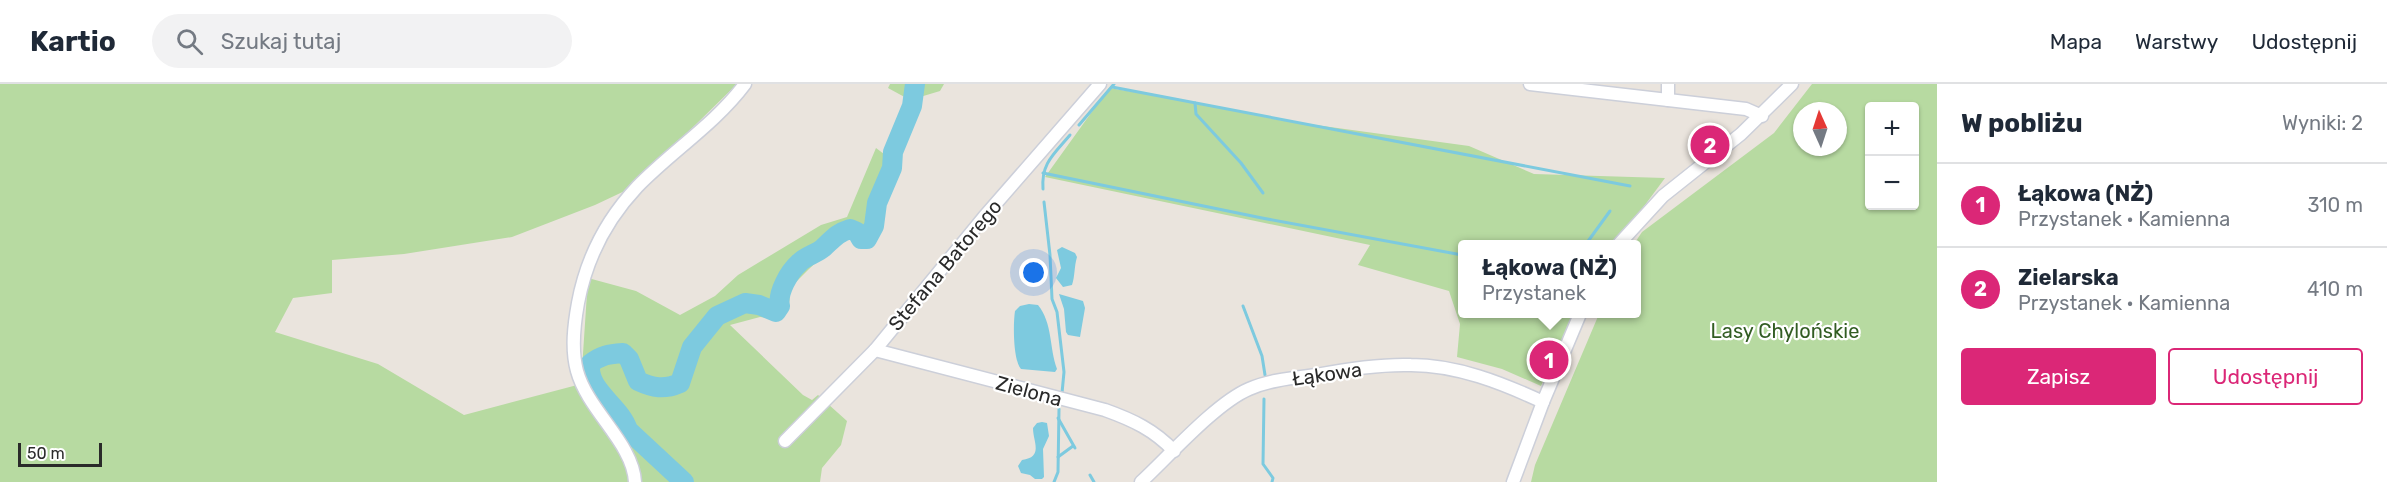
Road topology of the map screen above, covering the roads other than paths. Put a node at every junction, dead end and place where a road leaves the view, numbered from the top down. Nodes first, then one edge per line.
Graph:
1 (745, 84) edge
2 (1100, 84) edge
3 (1530, 84) edge
4 (1668, 84) edge
5 (1792, 84) edge
6 (1668, 100) junction
7 (1762, 116) junction
8 (1623, 240) edge
9 (1578, 318) edge
10 (875, 350) junction
11 (1543, 402) junction
12 (785, 441) dead end
13 (1174, 451) junction
14 (635, 482) edge
15 (1141, 482) edge
16 (1513, 482) edge

1 - 14 street
2 - 10 street, Stefana Batorego
3 - 6 street
4 - 6 street
5 - 7 street
6 - 7 street
7 - 8 street
9 - 11 street
10 - 12 street, Stefana Batorego
10 - 13 street, Zielona
11 - 13 street, Łąkowa
11 - 16 street
13 - 15 street, Łąkowa

